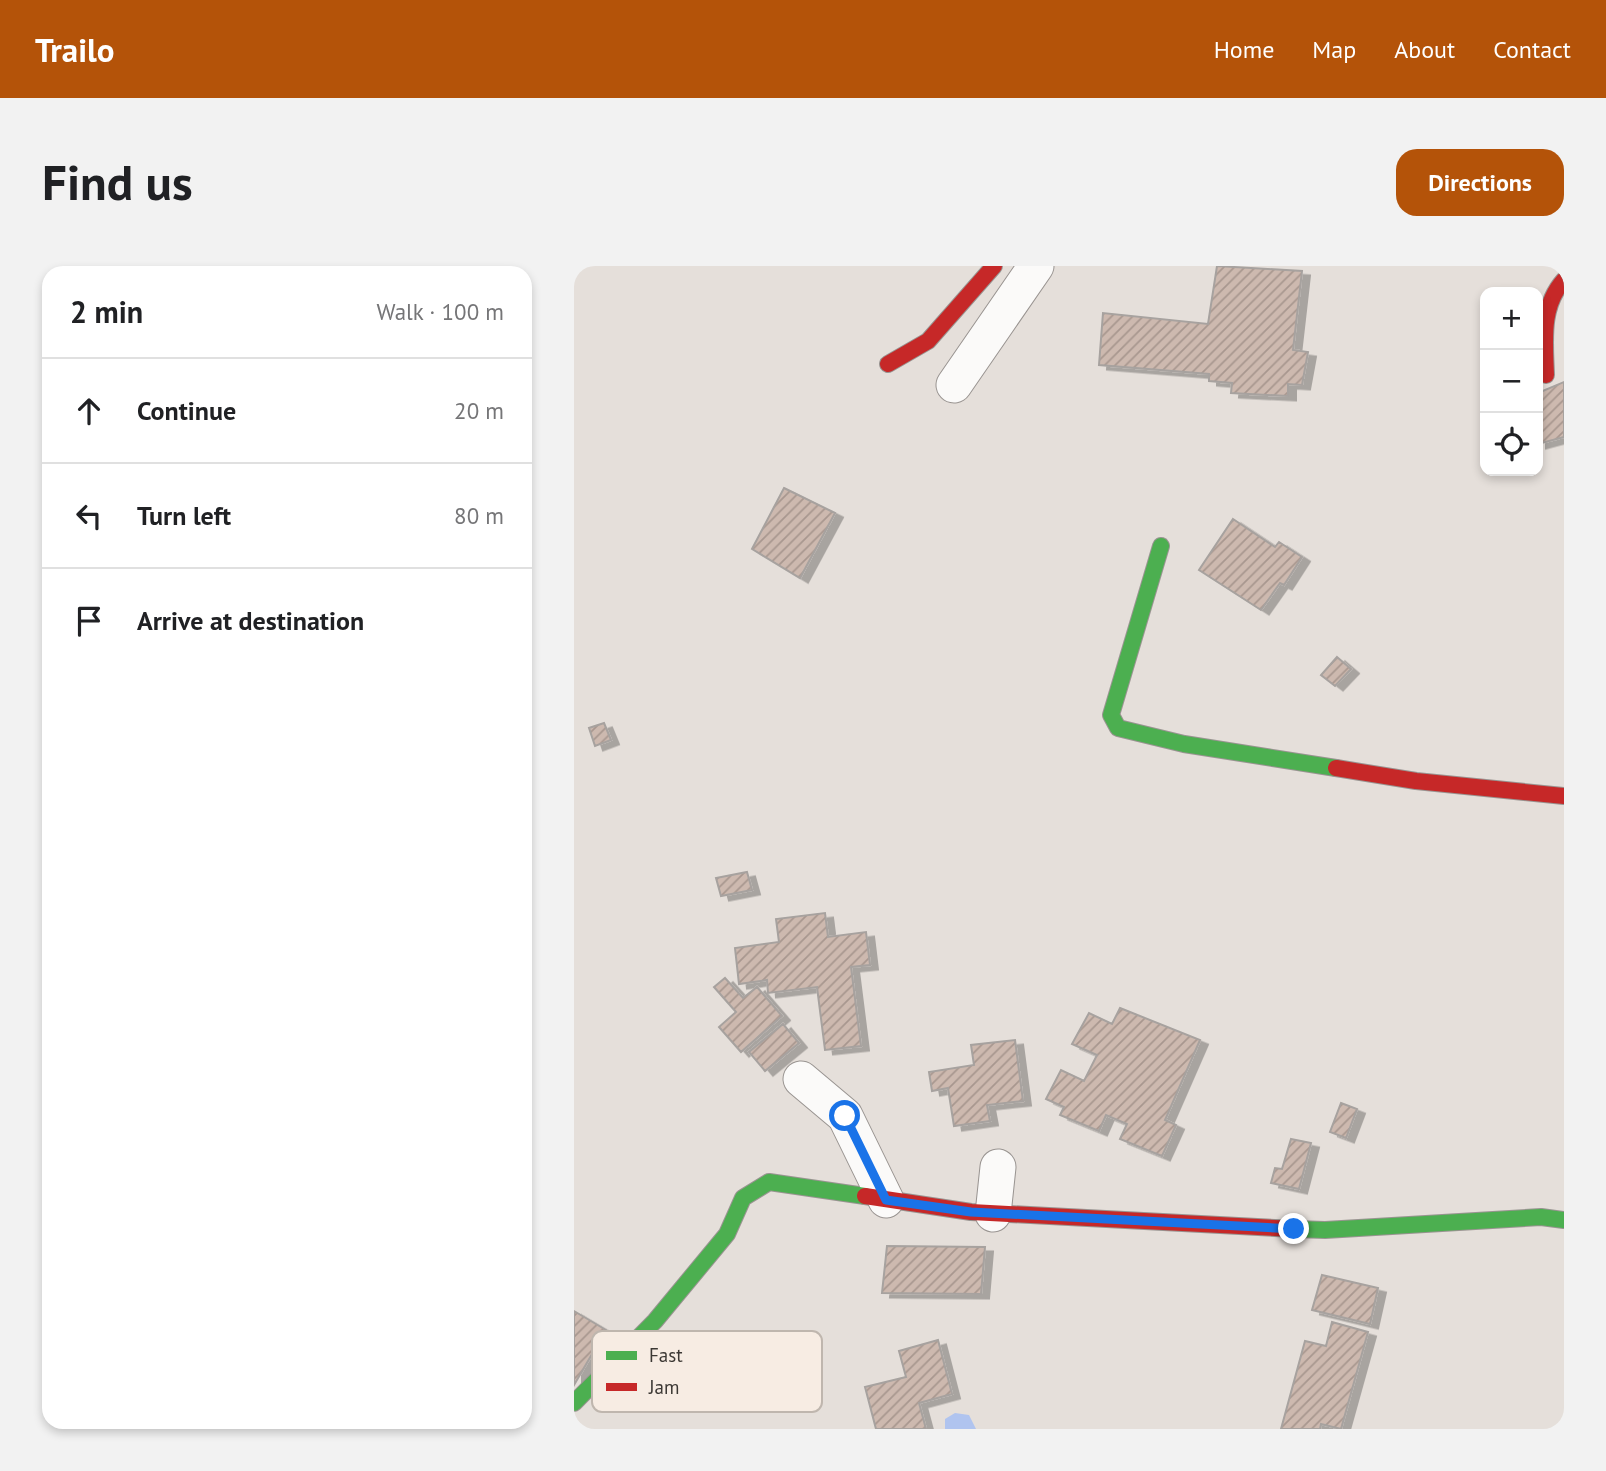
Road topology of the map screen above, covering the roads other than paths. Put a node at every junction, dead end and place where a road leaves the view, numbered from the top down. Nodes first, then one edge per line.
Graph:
1 (995, 266) edge
2 (1036, 266) edge
3 (1564, 281) edge
4 (888, 364) dead end
5 (1546, 375) dead end
6 (954, 384) dead end
7 (1161, 546) dead end
8 (1564, 796) edge
9 (801, 1079) dead end
10 (998, 1167) dead end
11 (886, 1200) junction
12 (993, 1213) junction
13 (1564, 1220) edge
14 (645, 1331) edge
15 (592, 1385) edge
16 (574, 1403) edge

1 - 4 street
2 - 6 street
3 - 5 street
7 - 8 street
9 - 11 street
10 - 12 street
11 - 12 street
11 - 14 street
12 - 13 street
15 - 16 street

